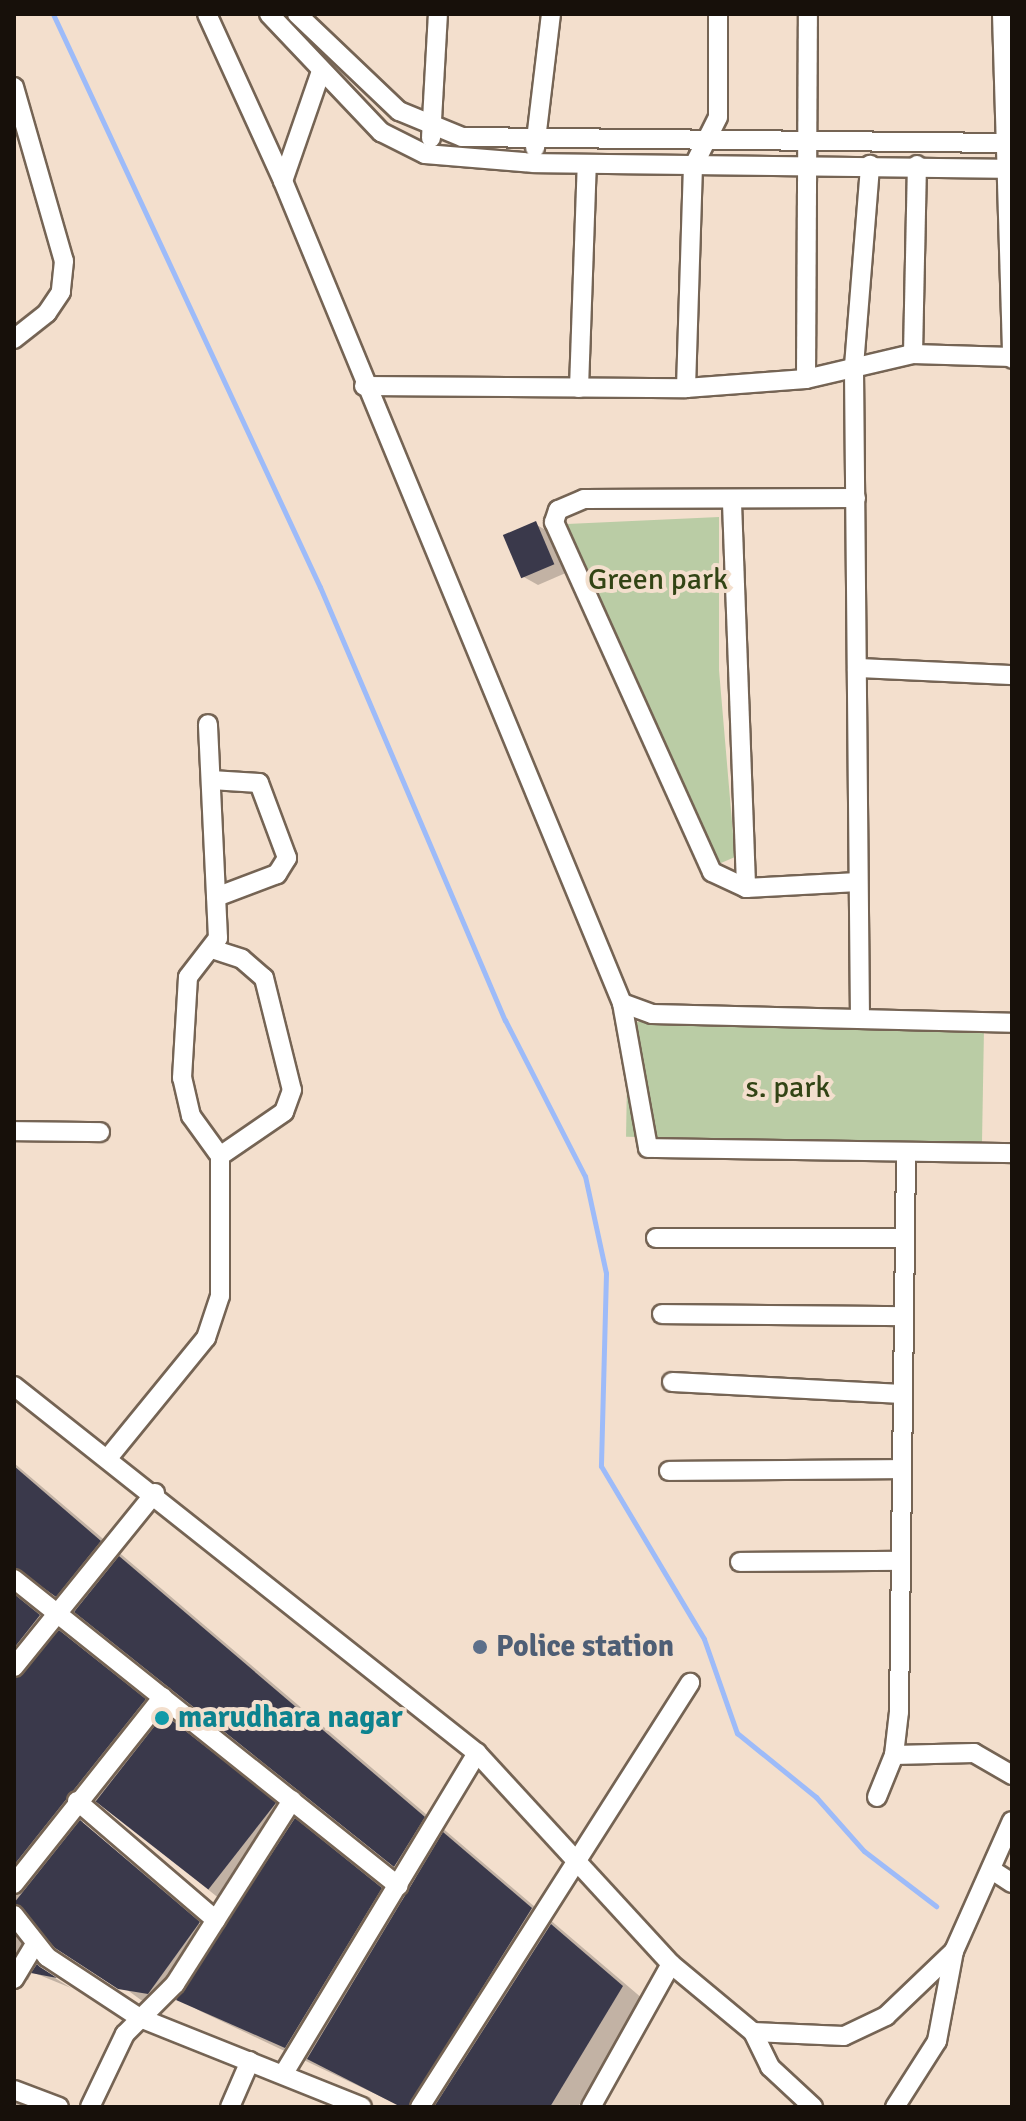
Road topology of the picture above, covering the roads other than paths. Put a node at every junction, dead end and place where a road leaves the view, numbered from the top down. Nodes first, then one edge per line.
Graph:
1 (207, 14) edge
2 (269, 14) edge
3 (297, 14) edge
4 (438, 14) edge
5 (551, 14) edge
6 (718, 14) edge
7 (808, 14) edge
8 (1002, 14) edge
9 (320, 74) junction
10 (14, 87) edge
11 (435, 131) junction
12 (535, 138) junction
13 (705, 142) junction
14 (811, 143) junction
15 (1007, 143) edge
16 (425, 154) junction
17 (534, 163) junction
18 (587, 164) junction
19 (811, 164) junction
20 (870, 165) junction
21 (917, 165) junction
22 (693, 167) junction
23 (1008, 168) edge
24 (283, 181) junction
25 (14, 339) edge
26 (913, 354) junction
27 (1012, 358) edge
28 (854, 366) junction
29 (806, 379) junction
30 (364, 386) junction
31 (579, 388) junction
32 (686, 388) junction
33 (856, 498) junction
34 (732, 503) junction
35 (857, 668) junction
36 (1012, 675) edge
37 (208, 724) dead end
38 (211, 780) junction
39 (858, 882) junction
40 (746, 888) junction
41 (216, 897) junction
42 (215, 950) junction
43 (622, 1003) junction
44 (860, 1019) junction
45 (1012, 1023) edge
46 (14, 1131) edge
47 (100, 1132) dead end
48 (1012, 1153) edge
49 (906, 1155) junction
50 (220, 1156) junction
51 (656, 1238) dead end
52 (905, 1238) junction
53 (662, 1314) dead end
54 (904, 1316) junction
55 (672, 1382) dead end
56 (14, 1386) edge
57 (903, 1394) junction
58 (108, 1458) junction
59 (902, 1469) junction
60 (669, 1471) dead end
61 (155, 1493) junction
62 (900, 1561) junction
63 (740, 1562) dead end
64 (14, 1579) edge
65 (58, 1613) junction
66 (14, 1667) edge
67 (690, 1683) dead end
68 (163, 1697) junction
69 (477, 1753) junction
70 (894, 1755) junction
71 (1012, 1775) edge
72 (877, 1797) dead end
73 (292, 1800) junction
74 (77, 1801) junction
75 (1012, 1821) edge
76 (580, 1858) junction
77 (995, 1872) junction
78 (1012, 1883) edge
79 (14, 1884) edge
80 (399, 1886) junction
81 (14, 1915) edge
82 (216, 1920) junction
83 (34, 1946) junction
84 (954, 1951) junction
85 (671, 1964) junction
86 (14, 1979) edge
87 (140, 2018) junction
88 (753, 2032) junction
89 (250, 2061) junction
90 (284, 2073) junction
91 (14, 2090) edge
92 (59, 2107) edge
93 (90, 2107) edge
94 (230, 2107) edge
95 (362, 2107) edge
96 (420, 2107) edge
97 (591, 2107) edge
98 (813, 2107) edge
99 (895, 2107) edge

1 - 24 street
2 - 9 street
3 - 11 street
4 - 11 street
5 - 12 street
6 - 13 street
7 - 14 street
8 - 15 street
9 - 16 street
9 - 24 street
10 - 25 street
11 - 12 street
11 - 16 street
12 - 13 street
12 - 17 street
13 - 14 street
13 - 22 street
14 - 15 street
14 - 19 street
15 - 23 street
16 - 17 street
17 - 18 street
18 - 22 street
18 - 31 street
19 - 20 street
19 - 22 street
19 - 29 street
20 - 21 street
20 - 28 street
21 - 23 street
21 - 26 street
22 - 32 street
23 - 27 street
24 - 30 street
26 - 27 street
26 - 28 street
28 - 29 street
28 - 33 street
29 - 32 street
30 - 31 street
30 - 43 street
31 - 32 street
33 - 34 street
33 - 35 street
34 - 40 street
34 - 40 street
35 - 36 street
35 - 39 street
37 - 38 street
38 - 41 street
38 - 41 street
39 - 40 street
39 - 44 street
41 - 42 street
42 - 50 street
42 - 50 street
43 - 44 street
43 - 49 street
44 - 45 street
46 - 47 street
48 - 49 street
49 - 52 street
50 - 58 street
51 - 52 street
52 - 54 street
53 - 54 street
54 - 57 street
55 - 57 street
56 - 58 street
57 - 59 street
58 - 61 street
59 - 60 street
59 - 62 street
61 - 65 street
61 - 69 street
62 - 63 street
62 - 70 street
64 - 65 street
65 - 66 street
65 - 68 street
67 - 76 street
68 - 73 street
68 - 74 street
69 - 76 street
69 - 80 street
70 - 71 street
70 - 72 street
73 - 80 street
73 - 82 street
74 - 79 street
74 - 82 street
75 - 77 street
76 - 85 street
76 - 96 street
77 - 78 street
77 - 84 street
80 - 90 street
81 - 83 street
82 - 87 street
83 - 86 street
83 - 87 street
84 - 88 street
84 - 99 street
85 - 88 street
85 - 97 street
87 - 89 street
87 - 93 street
88 - 98 street
89 - 90 street
89 - 94 street
90 - 95 street
91 - 92 street

